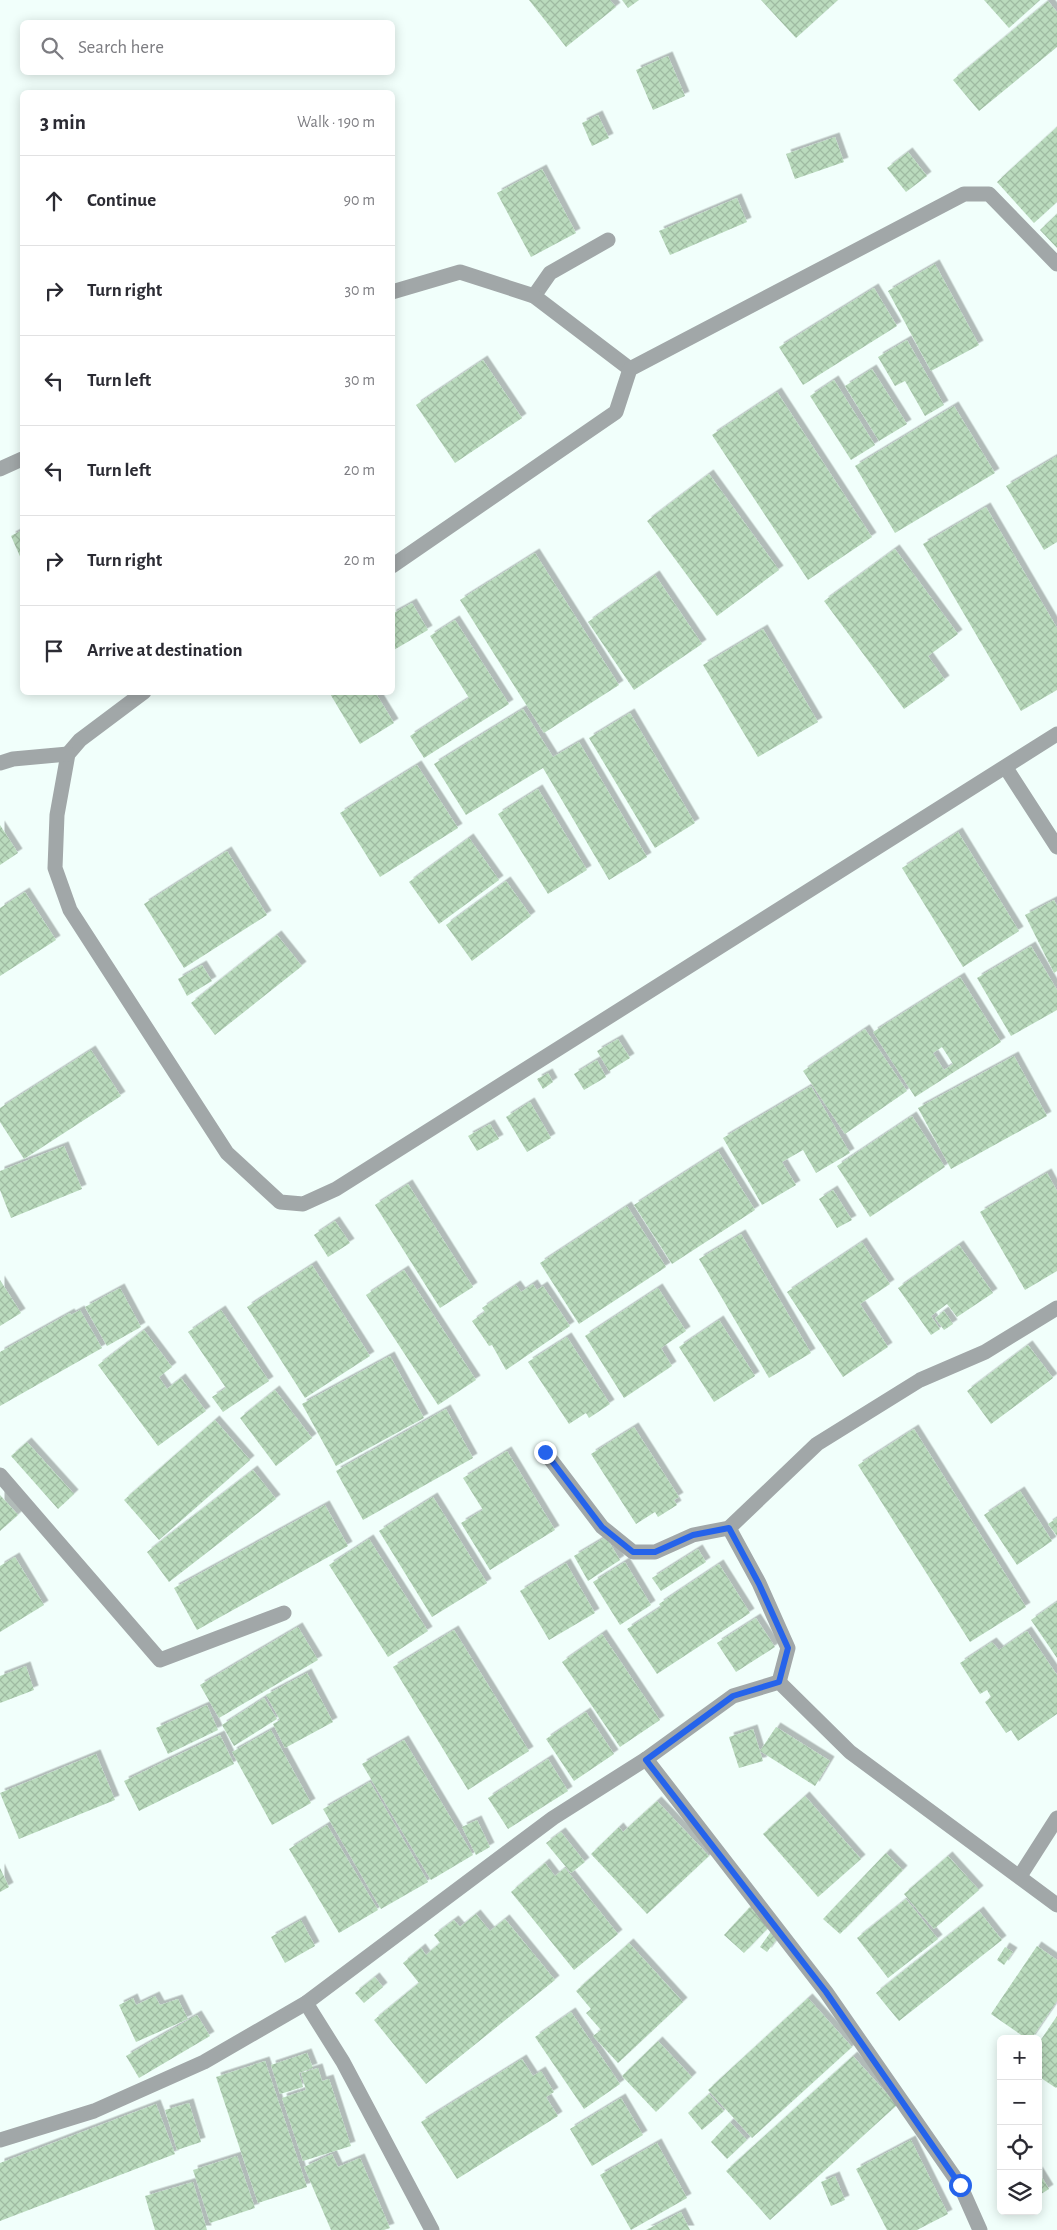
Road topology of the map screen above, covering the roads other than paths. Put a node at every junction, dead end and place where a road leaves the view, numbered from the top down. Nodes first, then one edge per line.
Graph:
1 (608, 240) dead end
2 (1057, 264) edge
3 (395, 291) edge
4 (534, 296) junction
5 (630, 369) junction
6 (20, 459) edge
7 (0, 469) edge
8 (395, 564) edge
9 (140, 695) edge
10 (1057, 734) edge
11 (68, 754) junction
12 (0, 763) edge
13 (1006, 768) junction
14 (1057, 847) edge
15 (1057, 1308) edge
16 (545, 1452) dead end
17 (0, 1475) edge
18 (729, 1528) junction
19 (284, 1613) dead end
20 (779, 1682) junction
21 (646, 1760) junction
22 (1057, 1818) edge
23 (1020, 1876) junction
24 (1057, 1905) edge
25 (306, 2003) junction
26 (0, 2140) edge
27 (432, 2230) edge
28 (980, 2230) edge

1 - 4 street
2 - 5 street
3 - 4 street
4 - 5 street
5 - 8 street
6 - 7 street
9 - 11 street
10 - 13 street
11 - 12 street
11 - 13 street
13 - 14 street
15 - 18 street
16 - 18 street
17 - 19 street
18 - 20 street
20 - 21 street
20 - 23 street
21 - 25 street
21 - 28 street
22 - 23 street
23 - 24 street
25 - 26 street
25 - 27 street

